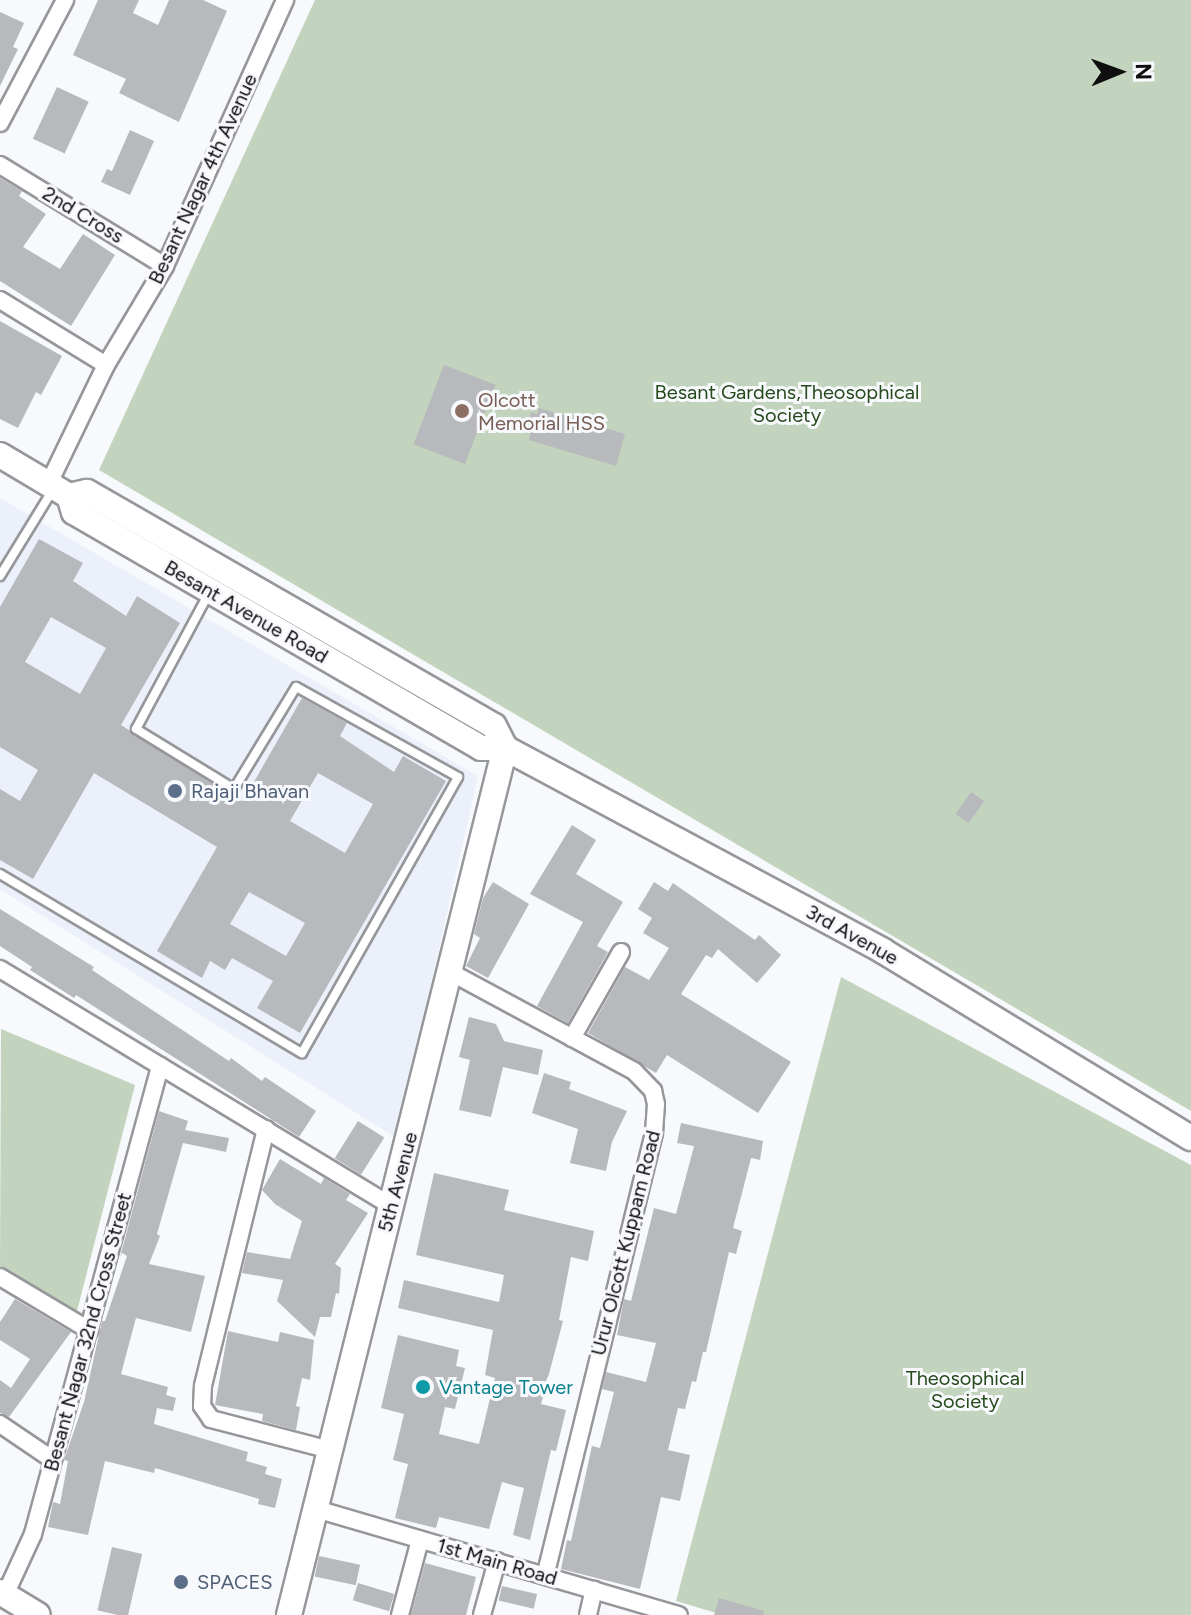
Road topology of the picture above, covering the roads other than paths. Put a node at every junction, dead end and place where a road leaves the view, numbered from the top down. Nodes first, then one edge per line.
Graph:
1 (65, 0) edge
2 (285, 0) edge
3 (0, 123) edge
4 (0, 165) edge
5 (165, 266) junction
6 (0, 300) edge
7 (106, 365) junction
8 (0, 455) edge
9 (58, 489) junction
10 (0, 576) edge
11 (210, 591) junction
12 (505, 748) junction
13 (0, 874) edge
14 (621, 952) dead end
15 (0, 969) edge
16 (452, 973) junction
17 (572, 1038) junction
18 (160, 1066) junction
19 (266, 1129) junction
20 (1191, 1138) edge
21 (392, 1206) junction
22 (0, 1277) edge
23 (89, 1330) junction
24 (0, 1424) edge
25 (330, 1450) junction
26 (53, 1460) junction
27 (316, 1509) junction
28 (420, 1540) junction
29 (497, 1561) junction
30 (545, 1576) junction
31 (594, 1590) junction
32 (3, 1593) edge
33 (38, 1615) edge
34 (289, 1615) edge
35 (400, 1615) edge
36 (482, 1615) edge
37 (588, 1615) edge
38 (678, 1615) edge

1 - 3 street
2 - 5 street, Besant Nagar 4th Avenue
4 - 5 street, 2nd Cross
5 - 7 street, Besant Nagar 4th Avenue
6 - 7 street
7 - 9 street, Besant Nagar 4th Avenue
8 - 9 main road, Besant Avenue Road
9 - 10 lane
9 - 11 main road, Besant Avenue Road
9 - 12 main road
11 - 12 main road, Besant Avenue Road
11 - 13 lane
12 - 16 main road, 5th Avenue
12 - 20 main road, 3rd Avenue
14 - 17 street
15 - 18 street
16 - 17 street, Urur Olcott Kuppam Road
16 - 21 main road, 5th Avenue
17 - 30 street, Urur Olcott Kuppam Road
18 - 19 street
18 - 23 street, Besant Nagar 32nd Cross Street
19 - 21 street
19 - 25 street
21 - 25 main road, 5th Avenue
22 - 23 street
23 - 26 street, Besant Nagar 32nd Cross Street
24 - 26 street
25 - 27 main road, 5th Avenue
26 - 32 street, Besant Nagar 32nd Cross Street
27 - 28 street, 1st Main Road
27 - 34 main road, 5th Avenue
28 - 29 street, 1st Main Road
28 - 35 street
29 - 30 street, 1st Main Road
29 - 36 street
30 - 31 street, 1st Main Road
31 - 37 street
31 - 38 street, 1st Main Road
32 - 33 main road

